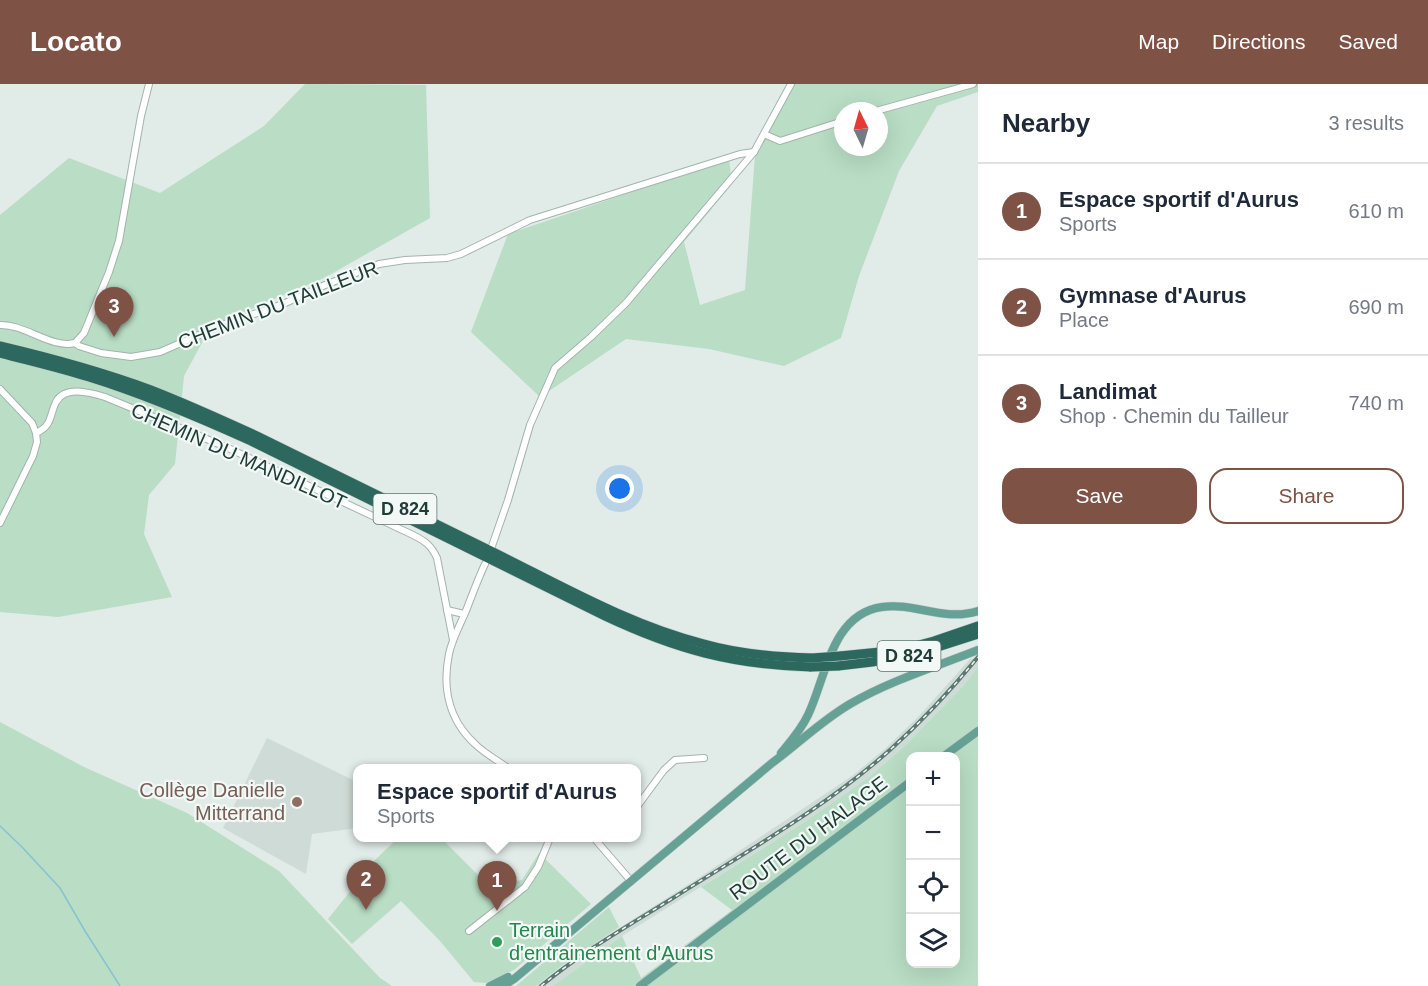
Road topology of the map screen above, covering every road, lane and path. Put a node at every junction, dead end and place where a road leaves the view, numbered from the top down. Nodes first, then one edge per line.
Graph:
1 (149, 84) edge
2 (791, 84) edge
3 (973, 84) edge
4 (888, 108) edge
5 (834, 124) edge
6 (764, 134) junction
7 (755, 149) junction
8 (0, 326) edge
9 (75, 343) junction
10 (0, 346) edge
11 (0, 353) edge
12 (0, 389) edge
13 (36, 433) junction
14 (0, 523) edge
15 (492, 546) dead end
16 (485, 564) dead end
17 (447, 610) junction
18 (978, 611) edge
19 (464, 614) junction
20 (978, 626) edge
21 (978, 634) edge
22 (453, 640) junction
23 (978, 650) edge
24 (839, 661) junction
25 (811, 662) junction
26 (978, 731) edge
27 (949, 752) edge
28 (704, 758) dead end
29 (772, 763) junction
30 (502, 764) edge
31 (906, 785) edge
32 (641, 804) edge
33 (548, 842) edge
34 (598, 842) edge
35 (631, 881) junction
36 (469, 931) dead end
37 (520, 972) junction
38 (490, 986) edge
39 (502, 986) edge
40 (640, 986) edge

1 - 9 street
2 - 6 street
3 - 4 street
5 - 6 street
6 - 7 street
7 - 9 street, CHEMIN DU TAILLEUR
7 - 15 street
8 - 9 street, CHEMIN DU TAILLEUR
10 - 25 highway, D 824
11 - 25 highway, D 824
12 - 13 street
13 - 14 street
13 - 17 street, CHEMIN DU MANDILLOT
16 - 19 street
17 - 19 street
17 - 22 street, CHEMIN DU MANDILLOT
18 - 29 main road
19 - 22 street
20 - 24 highway, D 824
21 - 24 highway, D 824
22 - 30 street
23 - 29 main road
24 - 25 highway, D 824, bridge
26 - 27 main road
28 - 32 street
29 - 35 main road
31 - 40 main road, ROUTE DU HALAGE
33 - 36 street
34 - 35 street
35 - 37 main road
37 - 38 main road
37 - 39 main road

